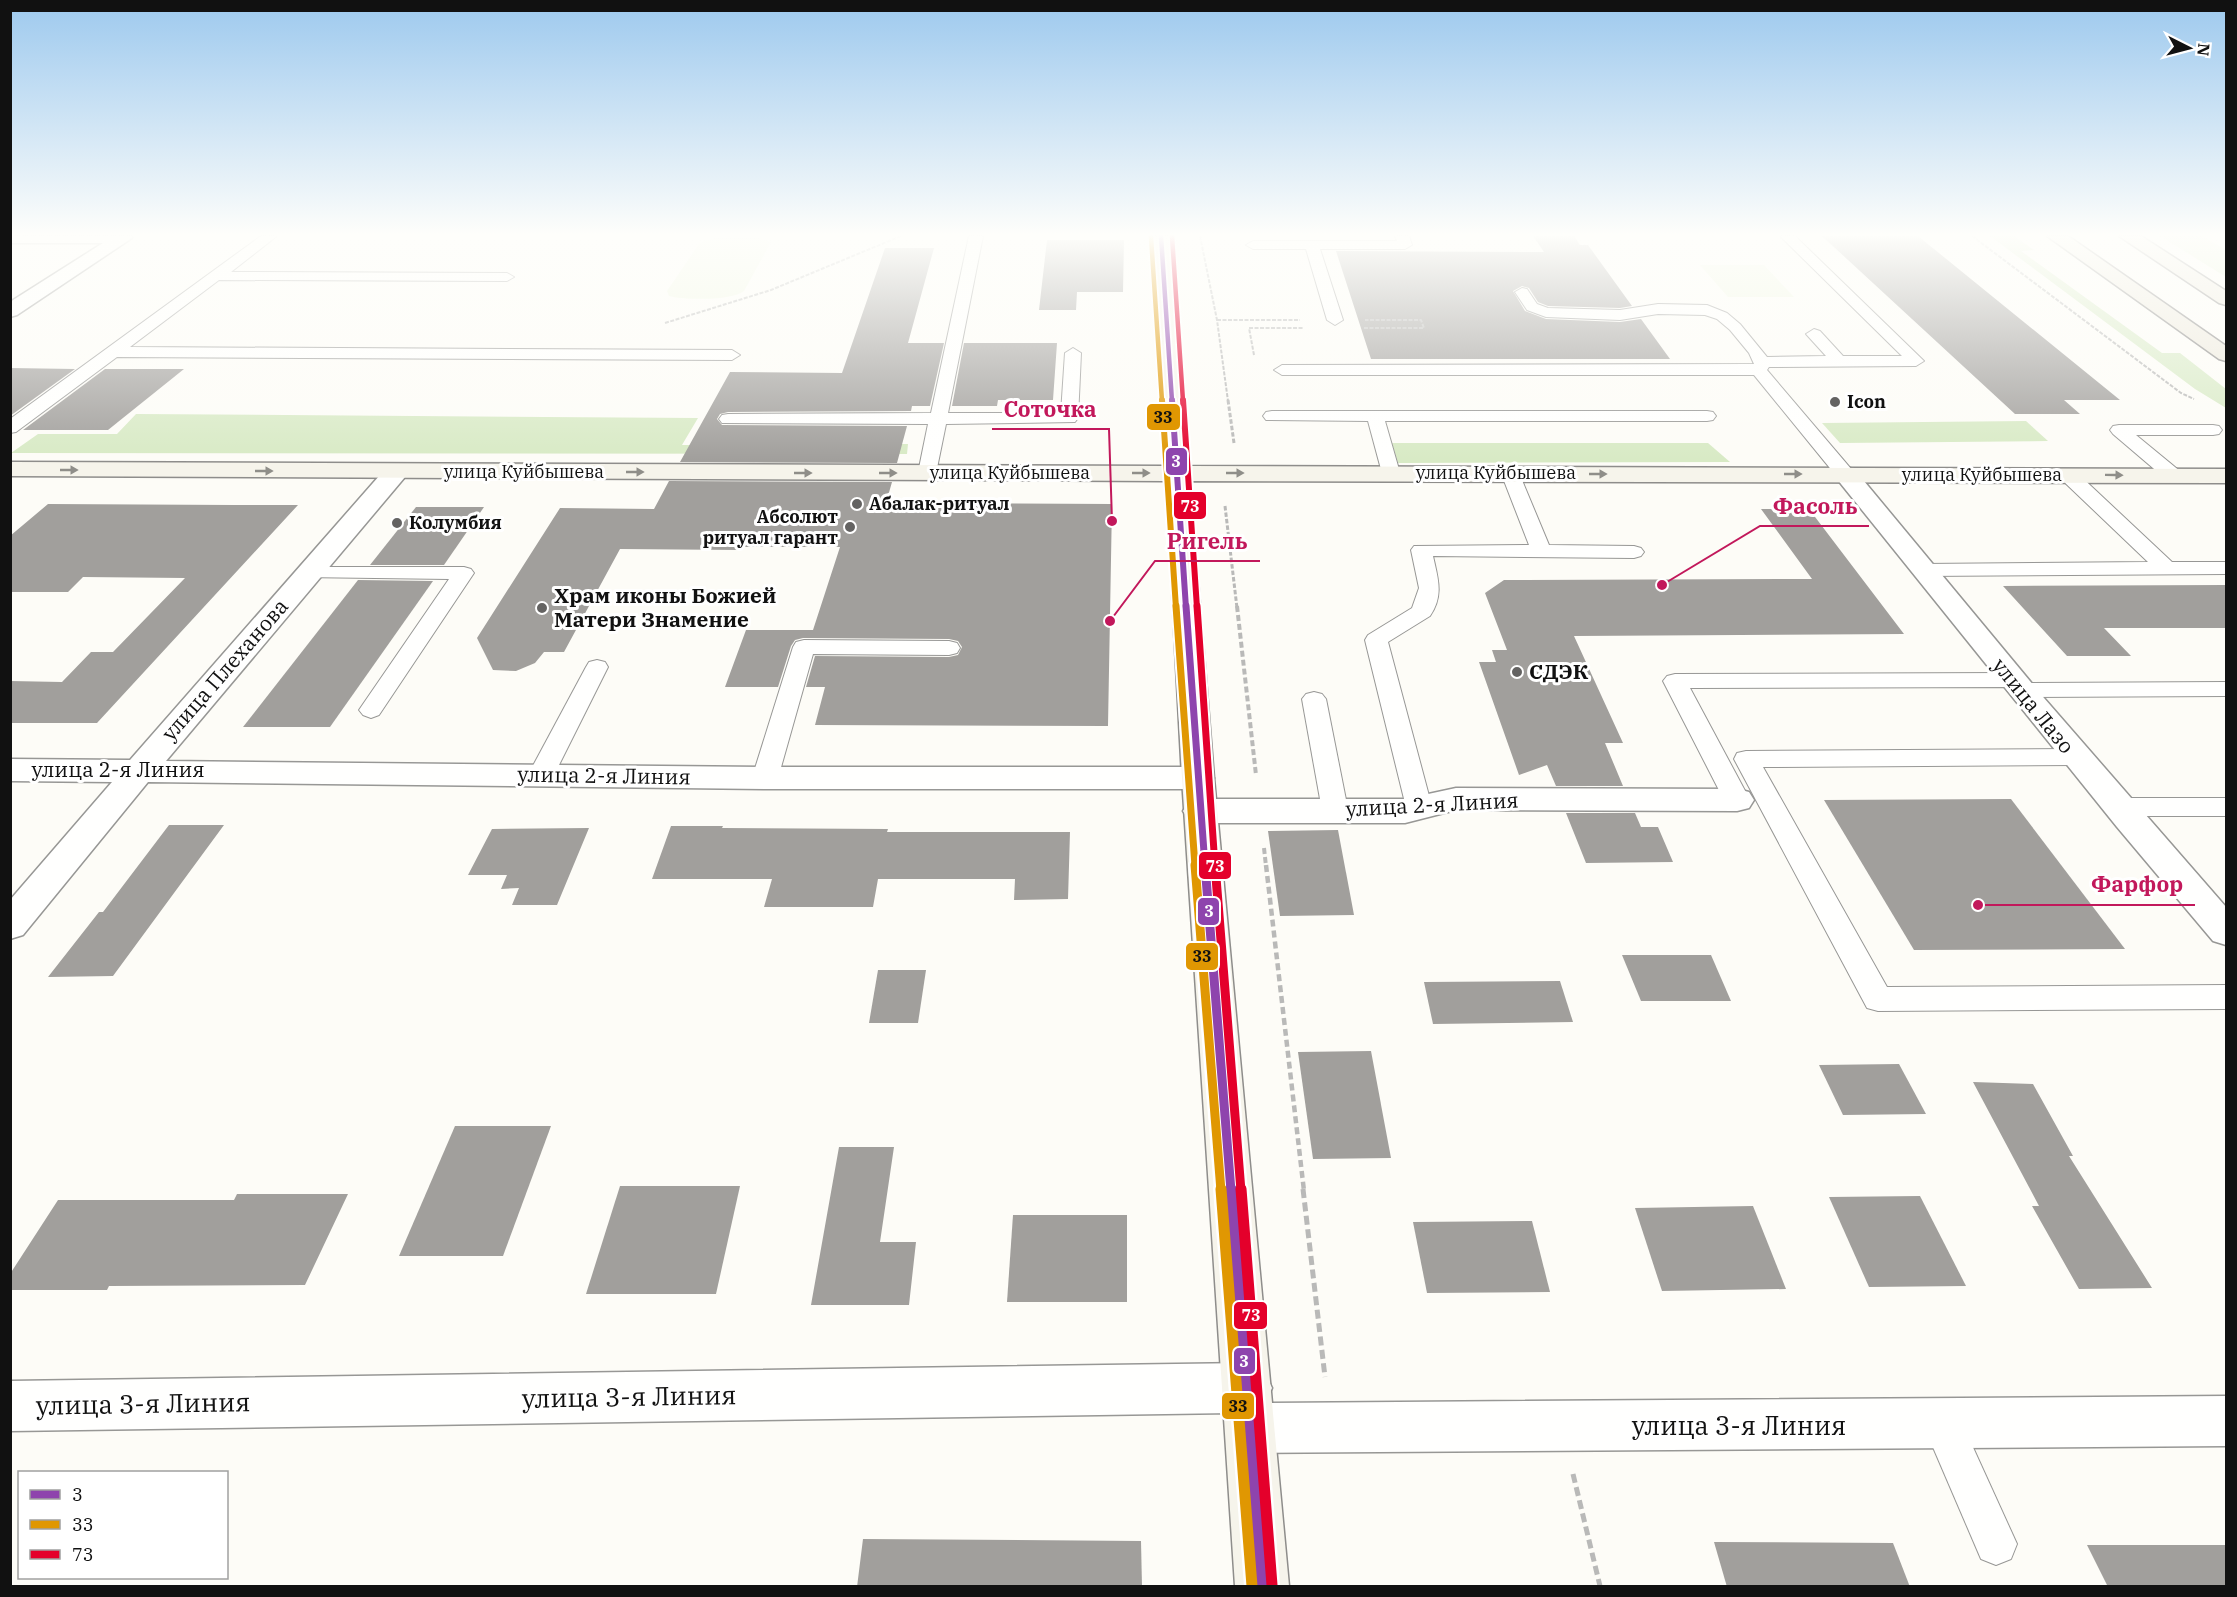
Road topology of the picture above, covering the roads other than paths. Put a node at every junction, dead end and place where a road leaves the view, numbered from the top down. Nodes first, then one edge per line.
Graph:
1 (170, 311) edge
2 (960, 311) edge
3 (1166, 311) edge
4 (1332, 311) edge
5 (1542, 311) edge
6 (1648, 311) edge
7 (1708, 311) edge
8 (1864, 311) edge
9 (2162, 311) edge
10 (1335, 320) dead end
11 (1814, 334) dead end
12 (113, 352) junction
13 (1073, 353) dead end
14 (2226, 355) edge
15 (732, 356) dead end
16 (1839, 361) junction
17 (1761, 367) junction
18 (1282, 370) dead end
19 (1272, 416) dead end
20 (1375, 416) junction
21 (1707, 416) dead end
22 (728, 419) dead end
23 (937, 419) junction
24 (10, 428) edge
25 (2213, 430) dead end
26 (10, 469) edge
27 (396, 472) junction
28 (927, 472) junction
29 (1176, 473) junction
30 (1391, 473) junction
31 (1510, 473) junction
32 (1845, 474) junction
33 (2068, 475) junction
34 (2174, 476) junction
35 (2226, 476) edge
36 (1541, 551) junction
37 (1634, 552) dead end
38 (2166, 568) junction
39 (2226, 568) edge
40 (1923, 570) junction
41 (308, 573) junction
42 (949, 648) dead end
43 (597, 667) dead end
44 (2015, 685) junction
45 (2226, 689) edge
46 (1314, 699) dead end
47 (371, 710) dead end
48 (2074, 757) junction
49 (10, 770) edge
50 (140, 770) junction
51 (541, 775) junction
52 (765, 778) junction
53 (1199, 794) junction
54 (1737, 800) joint
55 (1419, 807) junction
56 (2117, 807) junction
57 (2226, 807) edge
58 (1335, 810) junction
59 (10, 925) edge
60 (2226, 932) edge
61 (2226, 997) edge
62 (10, 1406) edge
63 (1249, 1408) junction
64 (2226, 1421) edge
65 (1942, 1424) junction
66 (1996, 1544) dead end
67 (1262, 1587) edge

1 - 12 lane
2 - 23 lane
3 - 29 main road
4 - 10 lane
5 - 6 lane
7 - 17 lane
8 - 16 lane
9 - 14 main road
11 - 16 lane
12 - 15 lane
12 - 24 lane
13 - 23 lane
16 - 17 lane
17 - 18 lane
17 - 32 lane
19 - 20 lane
20 - 21 lane
20 - 30 lane
22 - 23 lane
23 - 28 lane
25 - 34 lane
26 -> 27 main road, улица Куйбышева
27 -> 28 main road, улица Куйбышева
27 - 41 street, улица Плеханова
28 -> 29 main road, улица Куйбышева
29 -> 30 main road, улица Куйбышева
29 - 53 main road
30 - 31 main road, улица Куйбышева
31 -> 32 main road, улица Куйбышева
31 - 36 lane
32 - 33 main road, улица Куйбышева
32 - 40 street, улица Лазо
33 -> 34 main road, улица Куйбышева
33 - 38 lane
34 - 35 main road, улица Куйбышева
36 - 37 lane
36 - 55 lane
38 - 39 lane
38 - 40 lane
40 - 44 street, улица Лазо
41 - 47 lane
41 - 50 street, улица Плеханова
42 - 52 lane
43 - 51 lane
44 - 45 lane
44 - 48 street, улица Лазо
44 - 54 lane
46 - 58 lane
48 - 56 street, улица Лазо
48 - 61 lane
49 - 50 street, улица 2-я Линия
50 - 51 street, улица 2-я Линия
50 - 59 street, улица Плеханова
51 - 52 street, улица 2-я Линия
52 - 53 street, улица 2-я Линия
53 - 58 street, улица 2-я Линия
53 - 63 main road
54 - 55 street, улица 2-я Линия
55 - 58 street, улица 2-я Линия
56 - 57 lane
56 - 60 street, улица Лазо
62 - 63 street, улица 3-я Линия
63 - 65 street, улица 3-я Линия
63 - 67 main road
64 - 65 street, улица 3-я Линия
65 - 66 lane

